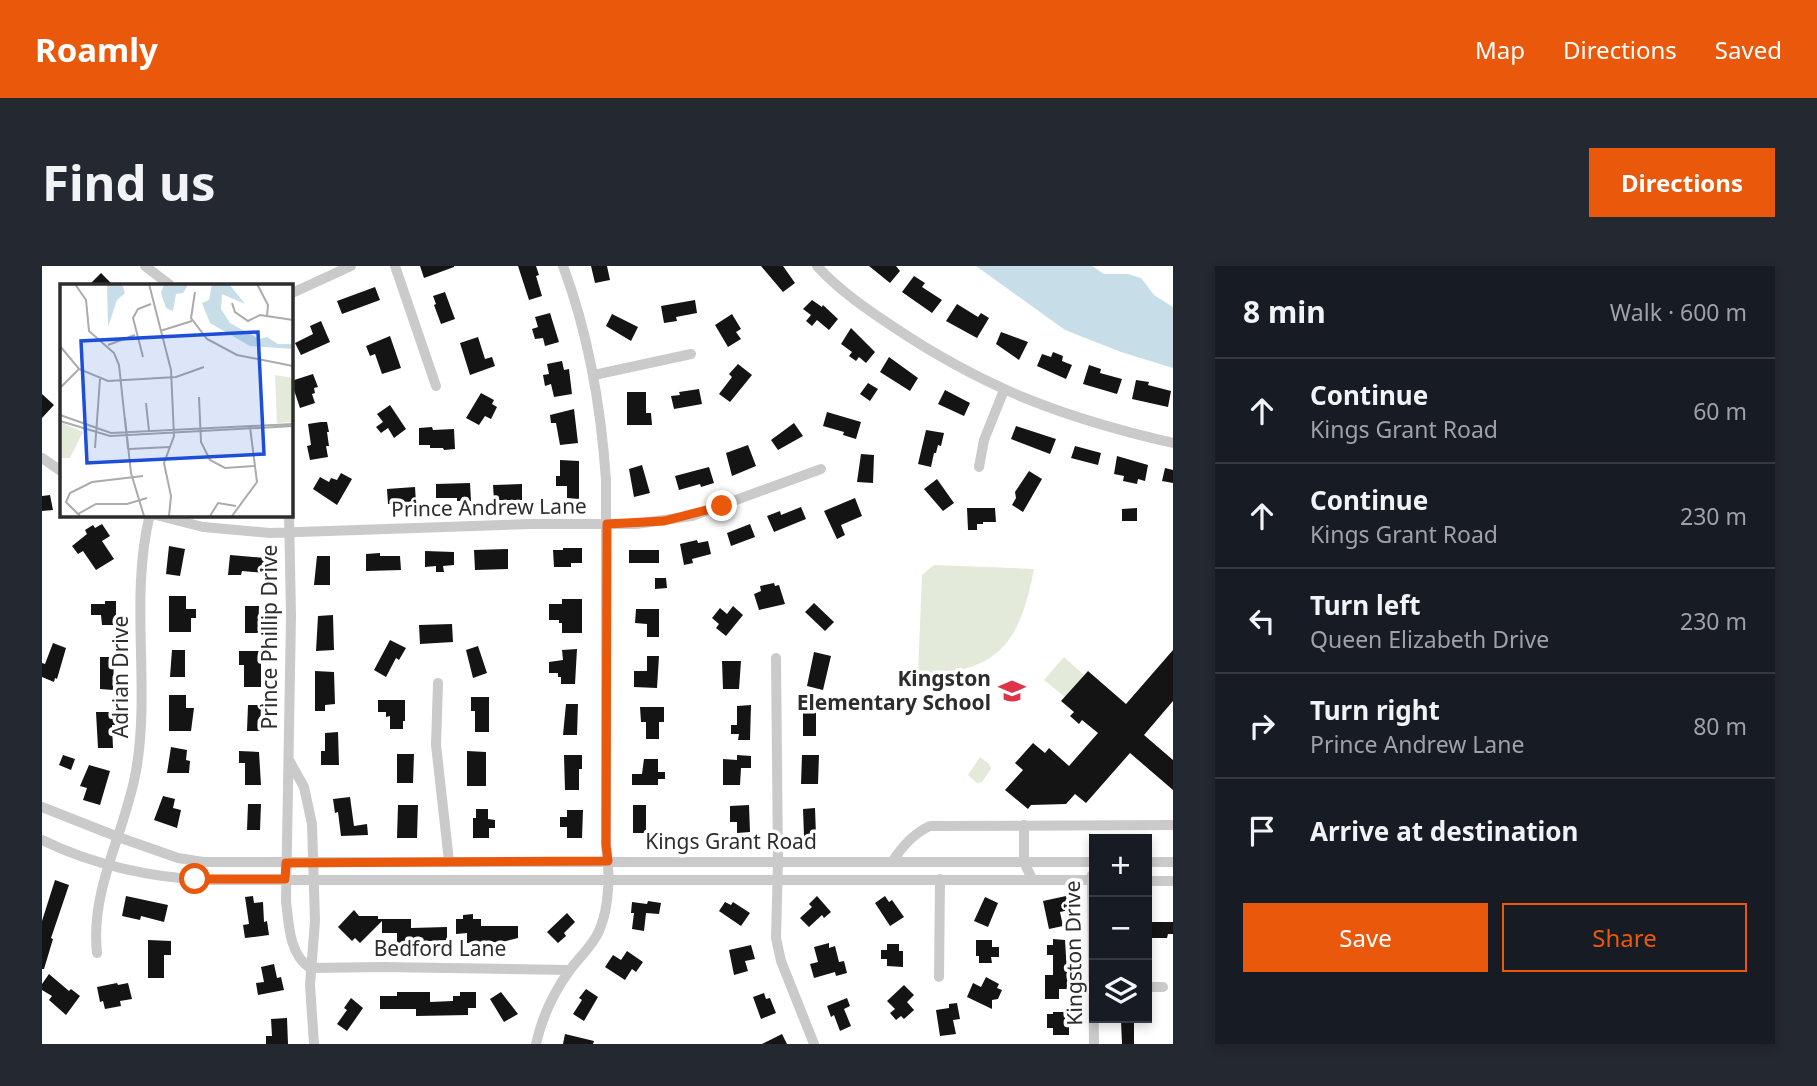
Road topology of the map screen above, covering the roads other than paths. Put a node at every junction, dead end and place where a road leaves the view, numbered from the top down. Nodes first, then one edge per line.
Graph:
1 (145, 266) edge
2 (351, 266) edge
3 (395, 266) edge
4 (563, 266) edge
5 (817, 266) edge
6 (169, 284) edge
7 (292, 293) edge
8 (691, 354) dead end
9 (594, 375) junction
10 (436, 386) dead end
11 (1003, 390) junction
12 (1173, 443) edge
13 (42, 458) edge
14 (979, 467) dead end
15 (821, 469) dead end
16 (60, 470) edge
17 (151, 516) edge
18 (159, 516) edge
19 (289, 516) edge
20 (607, 524) junction
21 (290, 534) junction
22 (776, 658) dead end
23 (438, 683) dead end
24 (289, 760) junction
25 (42, 807) edge
26 (1024, 825) junction
27 (1173, 825) edge
28 (118, 837) junction
29 (42, 841) edge
30 (449, 861) junction
31 (608, 861) junction
32 (314, 862) junction
33 (778, 862) junction
34 (892, 862) junction
35 (1024, 862) junction
36 (1089, 862) edge
37 (1152, 862) edge
38 (1173, 862) edge
39 (286, 863) junction
40 (109, 864) junction
41 (285, 879) junction
42 (314, 879) junction
43 (778, 879) junction
44 (940, 879) junction
45 (1032, 879) junction
46 (608, 880) junction
47 (1089, 880) edge
48 (1152, 881) edge
49 (1173, 881) edge
50 (1093, 897) edge
51 (97, 953) dead end
52 (1094, 960) edge
53 (310, 968) junction
54 (569, 970) junction
55 (940, 977) dead end
56 (1152, 987) edge
57 (1163, 987) dead end
58 (1094, 1023) edge
59 (314, 1044) edge
60 (536, 1044) edge
61 (814, 1044) edge
62 (1094, 1044) edge

1 - 6 street
2 - 7 street
3 - 10 street
4 - 9 street
5 - 11 street
8 - 9 street
9 - 20 street
11 - 12 street
11 - 14 street
13 - 16 street
15 - 20 street, Prince Andrew Lane
17 - 28 street, Adrian Drive
18 - 21 street, Prince Andrew Lane
19 - 21 street, Prince Phillip Drive
20 - 21 street, Prince Andrew Lane
20 - 31 street
21 - 24 street, Prince Phillip Drive
22 - 33 street
23 - 30 street
24 - 32 street, Prince Phillip Drive
24 - 39 street, Prince Phillip Drive
25 - 28 street, Kings Grant Road
26 - 27 street
26 - 34 street
26 - 35 street
28 - 39 street, Kings Grant Road
28 - 40 street, Adrian Drive
29 - 40 street, Kings Grant Road
30 - 31 street, Kings Grant Road
30 - 32 street, Kings Grant Road
31 - 33 street, Kings Grant Road
31 - 46 street
32 - 39 street, Kings Grant Road
32 - 42 street, Prince Phillip Drive
33 - 34 street, Kings Grant Road
33 - 43 street
34 - 35 street, Kings Grant Road
35 - 36 street, Kings Grant Road
35 - 45 street
37 - 38 street
39 - 41 street, Prince Phillip Drive
40 - 41 street, Kings Grant Road
40 - 51 street, Adrian Drive
41 - 42 street, Kings Grant Road
41 - 53 street, Prince Phillip Drive
42 - 46 street, Kings Grant Road
42 - 53 street, Prince Phillip Drive
43 - 44 street, Kings Grant Road
43 - 46 street, Kings Grant Road
43 - 61 street
44 - 45 street, Kings Grant Road
44 - 55 street
45 - 47 street, Kings Grant Road
46 - 54 street
48 - 49 street
50 - 52 street, Kingston Drive
53 - 54 street, Bedford Lane
53 - 59 street, Prince Phillip Drive
54 - 60 street
56 - 57 street
58 - 62 street, Kingston Drive

